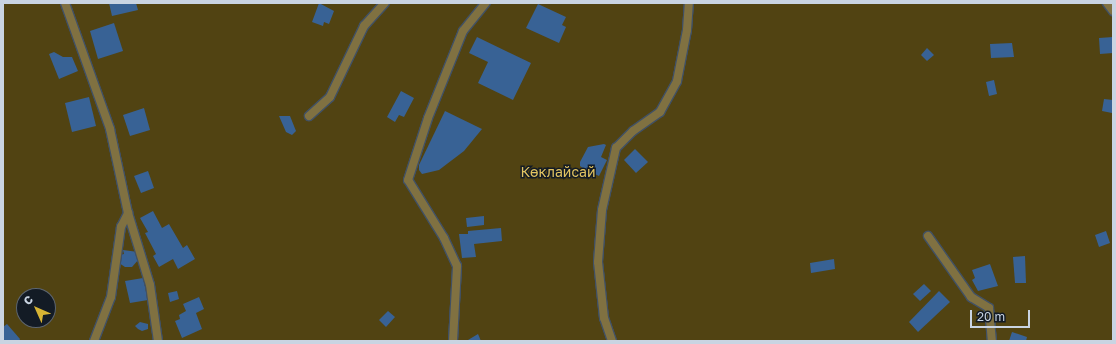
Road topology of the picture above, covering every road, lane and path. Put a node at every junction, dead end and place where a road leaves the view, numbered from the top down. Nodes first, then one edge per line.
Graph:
1 (64, 3) edge
2 (385, 3) edge
3 (486, 3) edge
4 (689, 3) edge
5 (1107, 3) edge
6 (1113, 11) edge
7 (309, 116) dead end
8 (128, 213) junction
9 (928, 236) dead end
10 (94, 341) edge
11 (158, 341) edge
12 (453, 341) edge
13 (612, 341) edge
14 (992, 341) edge

1 - 8 street
2 - 7 street
3 - 12 street
4 - 13 street
5 - 6 street
8 - 10 street
8 - 11 street
9 - 14 street

